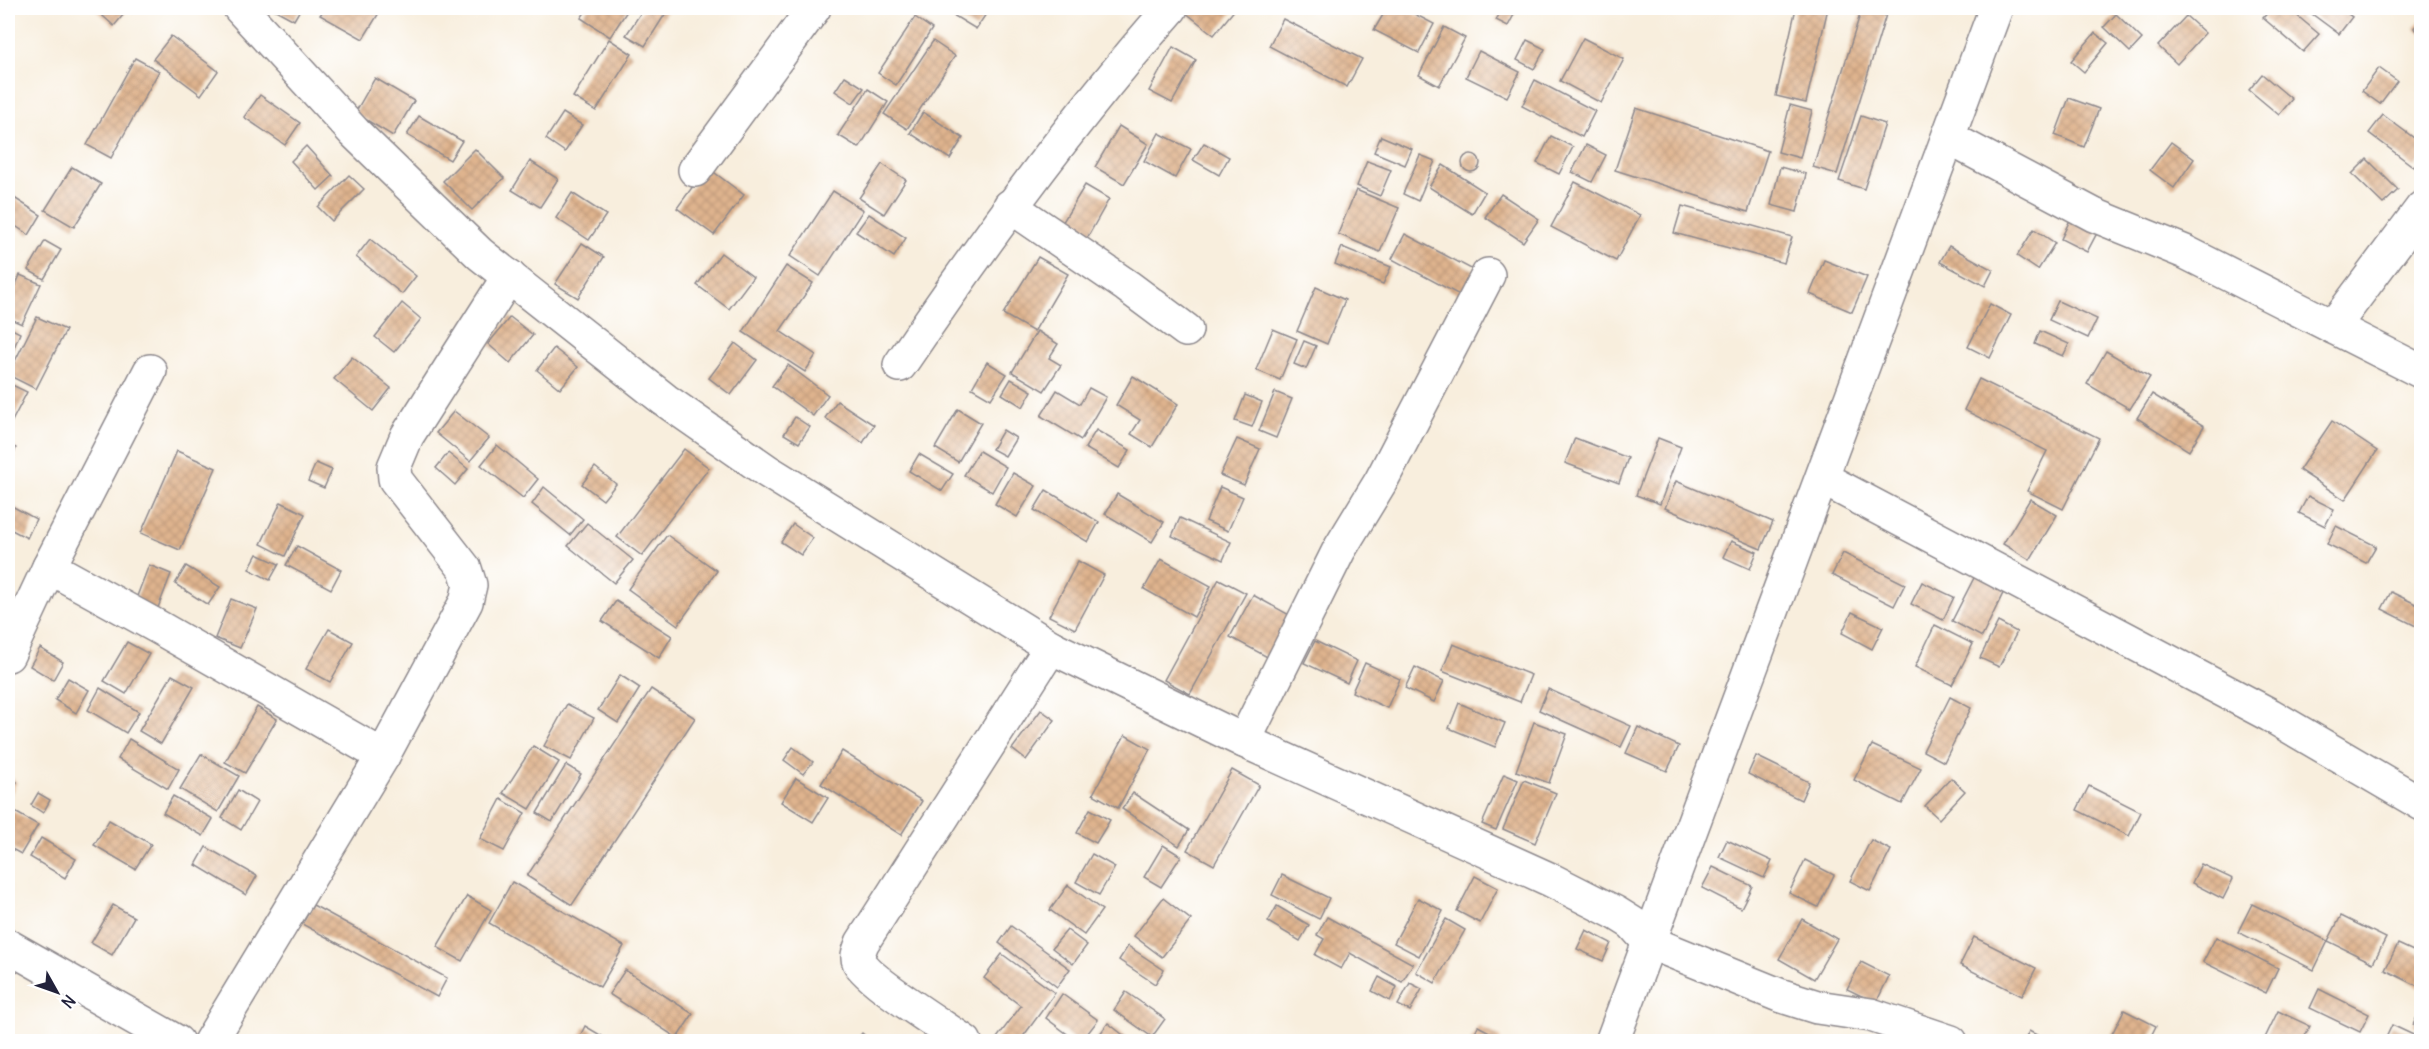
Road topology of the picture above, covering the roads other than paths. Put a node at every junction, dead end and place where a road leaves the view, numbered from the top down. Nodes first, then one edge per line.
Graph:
1 (240, 8) edge
2 (814, 8) edge
3 (1170, 8) edge
4 (1996, 8) edge
5 (1949, 138) junction
6 (695, 170) dead end
7 (1010, 206) junction
8 (2421, 208) edge
9 (1488, 275) dead end
10 (509, 276) junction
11 (2333, 327) junction
12 (1186, 330) dead end
13 (900, 365) dead end
14 (150, 371) dead end
15 (2421, 372) edge
16 (1822, 478) junction
17 (49, 567) junction
18 (1051, 647) junction
19 (8, 655) edge
20 (1244, 741) junction
21 (383, 756) junction
22 (2421, 804) edge
23 (1649, 942) junction
24 (8, 946) edge
25 (132, 1031) edge
26 (177, 1041) edge
27 (210, 1041) edge
28 (965, 1041) edge
29 (1612, 1041) edge
30 (1951, 1041) edge

1 - 10 street
2 - 6 street
3 - 7 street
4 - 5 street
5 - 11 street
5 - 16 street
7 - 12 street
7 - 13 street
8 - 11 street
9 - 20 street
10 - 18 street
10 - 21 street
11 - 15 street
14 - 17 street
16 - 22 street
16 - 23 street
17 - 19 street
17 - 21 street
18 - 20 street
18 - 28 street
20 - 23 street
21 - 27 street
23 - 29 street
23 - 30 street
24 - 25 street
25 - 26 street

